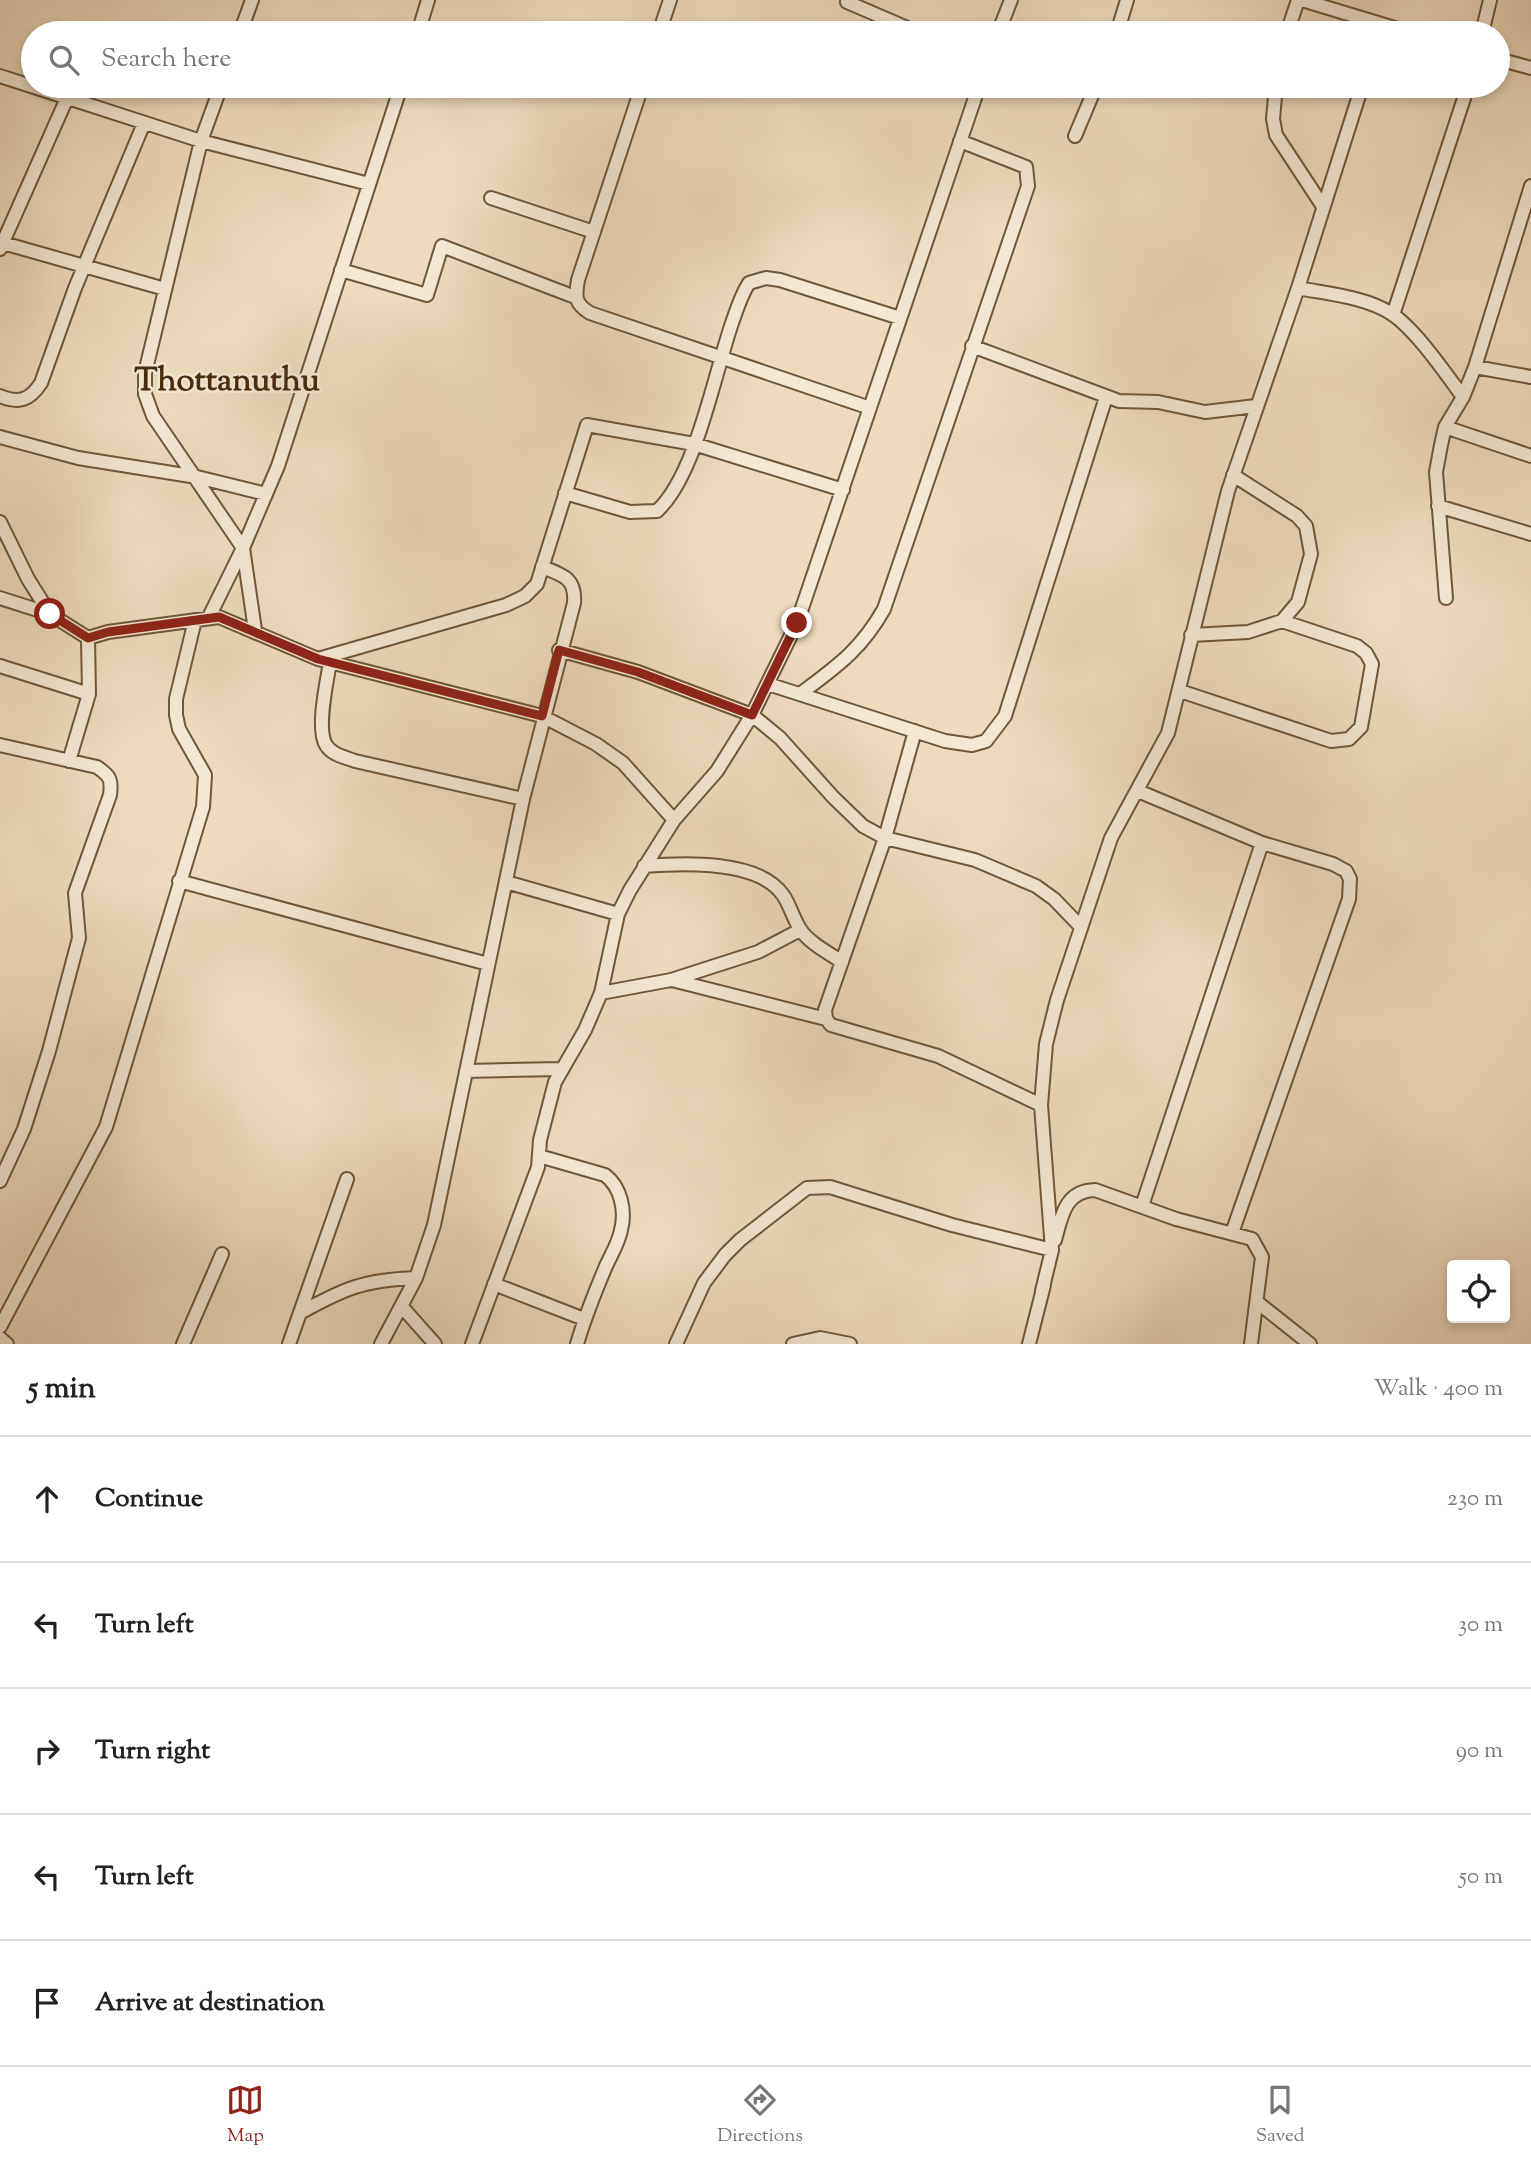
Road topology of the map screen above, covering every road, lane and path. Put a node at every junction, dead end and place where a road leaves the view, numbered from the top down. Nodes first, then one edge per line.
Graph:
1 (252, 0) edge
2 (428, 0) edge
3 (670, 0) edge
4 (1010, 0) edge
5 (1127, 0) edge
6 (1300, 0) edge
7 (1490, 0) edge
8 (846, 1) edge
9 (244, 21) edge
10 (422, 21) edge
11 (663, 21) edge
12 (892, 21) edge
13 (1002, 21) edge
14 (1121, 21) edge
15 (1292, 21) edge
16 (1359, 21) edge
17 (1485, 21) edge
18 (1510, 62) edge
19 (1531, 68) edge
20 (0, 76) edge
21 (21, 83) edge
22 (67, 98) joint
23 (217, 98) edge
24 (397, 98) edge
25 (638, 98) edge
26 (975, 98) edge
27 (1091, 98) edge
28 (1275, 98) edge
29 (1358, 98) edge
30 (1464, 98) edge
31 (144, 123) junction
32 (1075, 136) dead end
33 (201, 141) junction
34 (960, 141) junction
35 (369, 184) junction
36 (1531, 186) edge
37 (491, 198) dead end
38 (1322, 205) junction
39 (594, 232) junction
40 (2, 246) edge
41 (85, 264) junction
42 (341, 270) junction
43 (1298, 288) junction
44 (165, 289) junction
45 (575, 297) junction
46 (1393, 315) junction
47 (900, 318) junction
48 (972, 346) junction
49 (720, 356) junction
50 (1475, 367) junction
51 (1531, 377) edge
52 (0, 396) edge
53 (1106, 397) junction
54 (1463, 397) junction
55 (1256, 406) junction
56 (870, 408) junction
57 (1445, 426) junction
58 (0, 437) edge
59 (694, 444) junction
60 (1531, 456) edge
61 (1233, 475) junction
62 (197, 477) junction
63 (843, 490) junction
64 (565, 493) junction
65 (266, 494) junction
66 (1438, 506) junction
67 (0, 522) edge
68 (1531, 534) edge
69 (243, 548) junction
70 (542, 567) junction
71 (0, 598) edge
72 (1446, 598) dead end
73 (50, 614) junction
74 (209, 617) junction
75 (195, 620) junction
76 (1282, 621) junction
77 (255, 630) junction
78 (1191, 635) junction
79 (88, 638) junction
80 (559, 650) junction
81 (324, 660) junction
82 (0, 666) edge
83 (768, 684) junction
84 (1180, 691) junction
85 (89, 694) junction
86 (800, 694) junction
87 (752, 715) junction
88 (542, 716) junction
89 (915, 731) junction
90 (0, 745) edge
91 (69, 761) junction
92 (1138, 791) junction
93 (523, 799) junction
94 (674, 820) junction
95 (885, 838) junction
96 (1262, 843) junction
97 (644, 866) junction
98 (179, 881) junction
99 (506, 882) junction
100 (618, 914) junction
101 (1080, 926) junction
102 (800, 930) junction
103 (842, 962) junction
104 (488, 964) junction
105 (671, 980) junction
106 (601, 993) junction
107 (826, 1019) junction
108 (560, 1069) junction
109 (466, 1072) junction
110 (1041, 1105) junction
111 (539, 1156) junction
112 (347, 1179) dead end
113 (0, 1181) edge
114 (1142, 1206) junction
115 (1232, 1233) junction
116 (1052, 1250) junction
117 (222, 1254) dead end
118 (416, 1278) junction
119 (494, 1284) junction
120 (1042, 1291) junction
121 (1257, 1302) junction
122 (403, 1308) junction
123 (300, 1313) junction
124 (584, 1319) junction
125 (0, 1327) edge
126 (0, 1338) edge
127 (7, 1344) edge
128 (183, 1344) edge
129 (289, 1344) edge
130 (381, 1344) edge
131 (435, 1344) edge
132 (472, 1344) edge
133 (577, 1344) edge
134 (676, 1344) edge
135 (793, 1344) edge
136 (850, 1344) edge
137 (1029, 1344) edge
138 (1251, 1344) edge
139 (1310, 1344) edge

1 - 9 street
2 - 10 street
3 - 11 street
4 - 13 street
5 - 14 street
6 - 15 street
6 - 16 street
7 - 17 street
8 - 12 street
18 - 19 street
20 - 21 street
22 - 31 street
22 - 40 street
23 - 33 street
24 - 35 street
25 - 39 street
26 - 34 street
27 - 32 street
28 - 38 street
29 - 38 street
30 - 46 street
31 - 33 street
31 - 41 street
33 - 35 street
33 - 44 street
34 - 47 street
34 - 48 street
35 - 42 street
36 - 50 street
37 - 39 street
38 - 43 street
39 - 45 street
40 - 41 street
41 - 44 street
41 - 52 street
42 - 45 street
42 - 65 street
43 - 46 street
43 - 55 street
44 - 62 street
45 - 49 street
46 - 54 street
47 - 49 street
47 - 56 street
48 - 53 street
48 - 86 street
49 - 56 street
49 - 59 street
50 - 51 street
50 - 54 street
53 - 55 street
53 - 89 street
54 - 57 street
55 - 61 street
56 - 63 street
57 - 60 street
57 - 66 street
58 - 62 street
59 - 63 street
59 - 64 street
59 - 64 street
61 - 76 street
61 - 78 street
62 - 65 street
62 - 69 street
63 - 83 street
64 - 70 street
65 - 69 street
66 - 68 street
66 - 72 street
67 - 73 street
69 - 74 street
69 - 77 street
70 - 80 street
70 - 81 street
71 - 73 street
73 - 79 street
74 - 75 street
74 - 77 street
75 - 79 street
75 - 98 street
76 - 78 street
76 - 84 street
77 - 81 street
78 - 84 street
79 - 85 street
80 - 87 street
80 - 88 street
81 - 88 street
81 - 93 street
82 - 85 street
83 - 86 street
83 - 87 street
84 - 92 street
85 - 91 street
86 - 89 street
87 - 94 street
87 - 95 street
88 - 93 street
88 - 94 street
89 - 95 street
90 - 91 street
91 - 113 street
92 - 96 street
92 - 101 street
93 - 99 street
94 - 97 street
95 - 101 street
95 - 103 street
96 - 114 street
96 - 115 street
97 - 100 street
97 - 102 street
98 - 104 street
98 - 125 street
99 - 100 street
99 - 104 street
100 - 106 street
101 - 110 street
102 - 103 street
102 - 105 street
103 - 107 street
104 - 109 street
105 - 106 street
105 - 107 street
106 - 108 street
107 - 110 street
108 - 109 street
108 - 111 street
109 - 118 street
110 - 116 street
111 - 119 street
111 - 124 street
112 - 123 street
114 - 115 street
114 - 120 street
115 - 121 street
116 - 120 street
116 - 134 street
117 - 128 street
118 - 122 street
118 - 123 street
119 - 124 street
119 - 132 street
120 - 137 street
121 - 138 street
121 - 139 street
122 - 130 street
122 - 131 street
123 - 129 street
124 - 133 street
126 - 127 street
135 - 136 street

